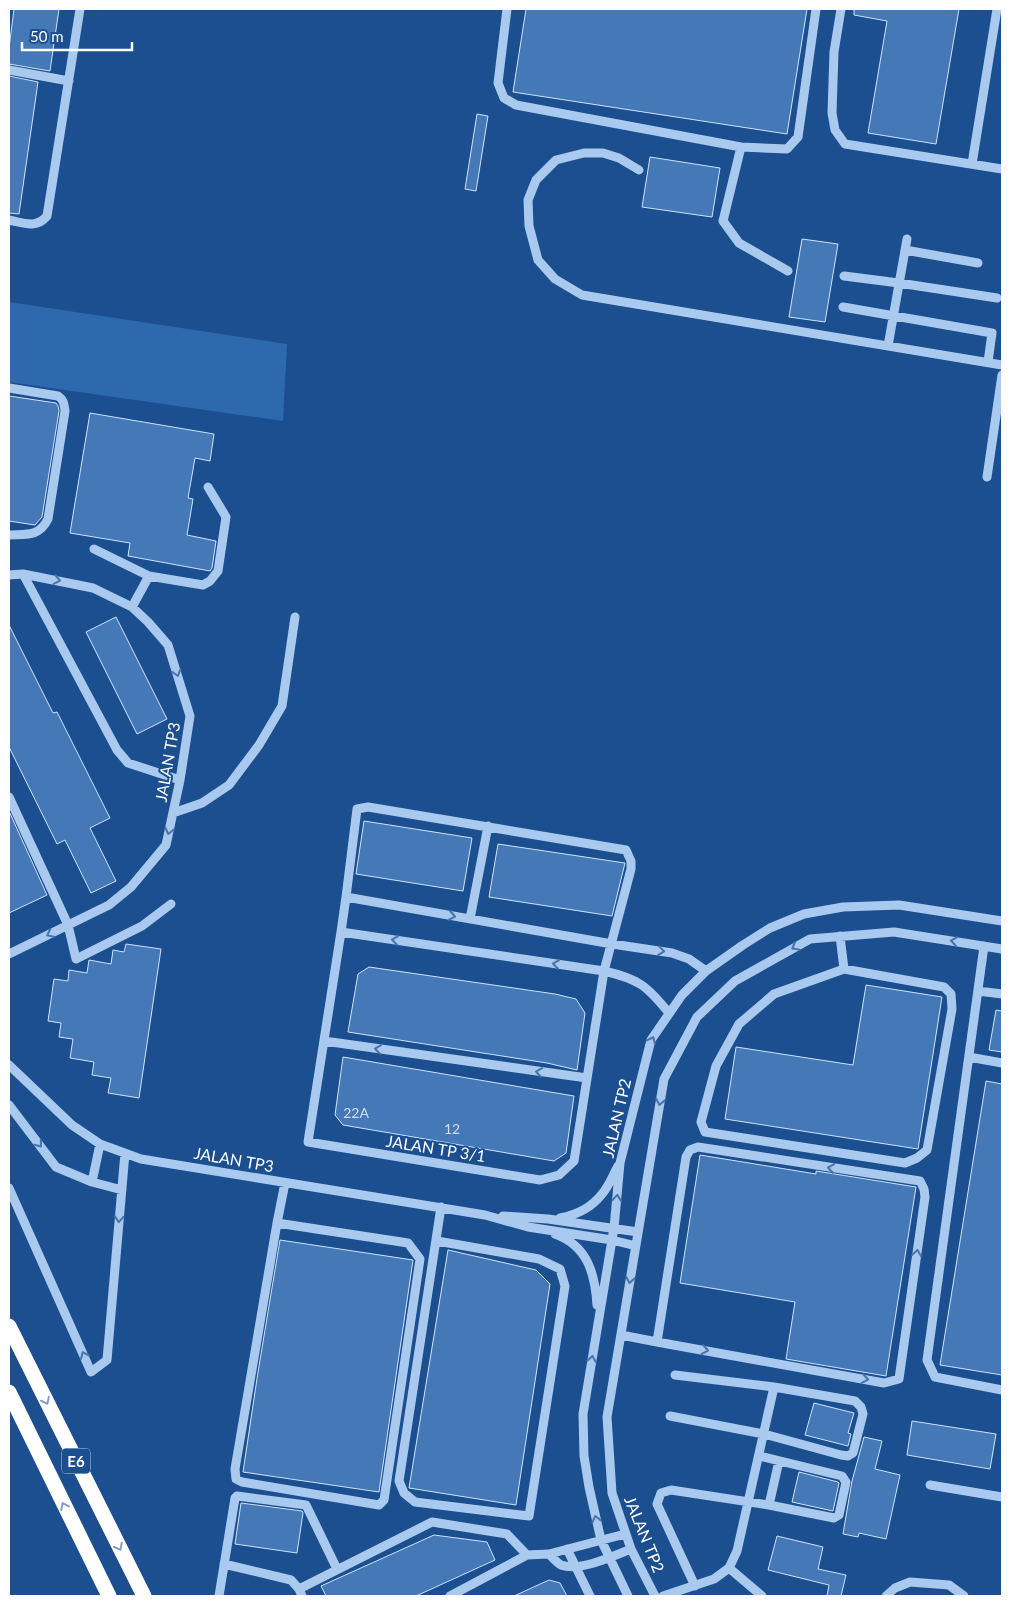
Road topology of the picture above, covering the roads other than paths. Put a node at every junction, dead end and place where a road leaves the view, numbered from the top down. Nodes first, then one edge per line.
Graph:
1 (80, 9) edge
2 (506, 9) edge
3 (816, 9) edge
4 (841, 9) edge
5 (997, 9) edge
6 (9, 70) edge
7 (69, 81) junction
8 (741, 147) junction
9 (972, 164) junction
10 (1002, 169) edge
11 (639, 170) dead end
12 (9, 220) edge
13 (907, 239) dead end
14 (905, 250) junction
15 (978, 263) dead end
16 (788, 271) dead end
17 (844, 276) dead end
18 (899, 283) junction
19 (997, 298) dead end
20 (843, 307) dead end
21 (893, 316) junction
22 (888, 346) junction
23 (988, 362) junction
24 (1002, 365) edge
25 (1002, 375) edge
26 (9, 388) edge
27 (987, 477) dead end
28 (208, 487) dead end
29 (9, 535) edge
30 (94, 549) dead end
31 (23, 574) junction
32 (9, 575) edge
33 (149, 576) junction
34 (132, 607) junction
35 (295, 617) dead end
36 (180, 780) junction
37 (9, 797) edge
38 (173, 813) junction
39 (488, 826) junction
40 (346, 897) junction
41 (171, 904) dead end
42 (470, 919) junction
43 (1002, 921) edge
44 (68, 925) junction
45 (341, 932) junction
46 (840, 936) junction
47 (612, 944) junction
48 (984, 946) junction
49 (1002, 949) edge
50 (9, 954) edge
51 (844, 970) junction
52 (604, 971) junction
53 (706, 971) junction
54 (978, 991) junction
55 (1002, 994) edge
56 (669, 1013) junction
57 (324, 1041) junction
58 (969, 1057) junction
59 (1002, 1063) edge
60 (9, 1066) edge
61 (587, 1078) junction
62 (9, 1105) edge
63 (100, 1144) junction
64 (125, 1153) junction
65 (620, 1163) junction
66 (92, 1182) junction
67 (285, 1183) junction
68 (9, 1188) edge
69 (122, 1190) junction
70 (441, 1207) junction
71 (485, 1214) junction
72 (548, 1219) junction
73 (278, 1223) junction
74 (614, 1228) junction
75 (543, 1230) junction
76 (638, 1232) junction
77 (612, 1240) junction
78 (437, 1241) junction
79 (636, 1246) junction
80 (598, 1321) junction
81 (9, 1326) edge
82 (621, 1335) junction
83 (657, 1342) junction
84 (675, 1375) dead end
85 (774, 1387) junction
86 (1002, 1390) edge
87 (9, 1392) edge
88 (670, 1416) dead end
89 (764, 1434) junction
90 (759, 1456) junction
91 (779, 1461) junction
92 (930, 1485) dead end
93 (1002, 1498) edge
94 (749, 1502) junction
95 (769, 1505) junction
96 (625, 1534) junction
97 (602, 1540) junction
98 (568, 1549) junction
99 (631, 1549) junction
100 (549, 1554) junction
101 (526, 1555) junction
102 (609, 1558) junction
103 (224, 1564) junction
104 (576, 1567) junction
105 (729, 1568) junction
106 (337, 1569) junction
107 (695, 1586) junction
108 (300, 1593) edge
109 (109, 1596) edge
110 (144, 1596) edge
111 (219, 1596) edge
112 (450, 1596) edge
113 (590, 1596) edge
114 (628, 1596) edge
115 (655, 1596) edge
116 (663, 1596) edge
117 (762, 1596) edge
118 (886, 1596) edge
119 (964, 1596) edge

1 - 7 street
2 - 8 street
3 - 8 street
4 - 9 street
5 - 9 street
6 - 7 street
7 - 12 street
8 - 16 street
9 - 10 street
11 - 22 street
13 - 14 street
14 - 15 street
14 - 18 street
17 - 18 street
18 - 19 street
18 - 21 street
20 - 21 street
21 - 22 street
21 - 23 street
22 - 23 street
23 - 24 street
25 - 27 street
26 - 29 street
28 - 33 street
30 - 33 street
31 - 32 street, JALAN TP3
31 -> 34 street, JALAN TP3
31 - 36 street
33 - 34 street
34 -> 36 street, JALAN TP3
35 - 38 street
36 - 38 street, JALAN TP3
37 - 44 street
38 -> 44 street, JALAN TP3
39 - 40 street, JALAN TP 3/1
39 - 42 street
39 - 47 street, JALAN TP 3/1
40 -> 42 street
40 - 45 street, JALAN TP 3/1
41 - 44 street
42 - 47 street
43 - 53 street, JALAN TP2
44 -> 50 street, JALAN TP3
52 -> 45 street
45 - 57 street, JALAN TP 3/1
48 -> 46 street, JALAN TP2
46 - 51 street
46 -> 76 street, JALAN TP2
47 - 52 street, JALAN TP 3/1
47 -> 53 street
48 - 49 street, JALAN TP2
48 - 54 street
51 - 51 street
52 - 56 street
52 - 61 street, JALAN TP 3/1
53 - 56 street, JALAN TP2
54 - 55 street
54 - 58 street
65 -> 56 street, JALAN TP2
61 -> 57 street
57 - 61 street, JALAN TP 3/1
58 - 59 street
58 - 86 street
60 - 63 street, JALAN TP3
62 -> 66 street
63 - 64 street, JALAN TP3
63 - 66 street
64 - 67 street, JALAN TP3
64 - 69 street
65 - 72 street
74 -> 65 street, JALAN TP2
66 - 69 street
67 - 70 street, JALAN TP3
67 - 73 street
69 -> 68 street
70 - 71 street, JALAN TP3
70 - 78 street
71 - 72 street, JALAN TP3
71 - 75 street, JALAN TP3
72 - 74 street, JALAN TP3
73 - 73 street
74 - 76 street, JALAN TP3
74 - 77 street, JALAN TP2
75 - 77 street, JALAN TP3
75 - 80 street
76 - 79 street, JALAN TP2
77 - 79 street, JALAN TP3
77 - 80 street, JALAN TP2
78 - 78 street
79 -> 82 street, JALAN TP2
97 -> 80 street, JALAN TP2
81 -> 110 highway, E6
82 - 83 street
82 - 96 street, JALAN TP2
83 -> 83 street
84 - 85 street
85 - 89 street
85 - 89 street
109 -> 87 highway, E6
88 - 89 street
89 - 90 street
90 - 91 street
90 - 94 street
91 - 95 street
91 - 95 street
92 - 93 street
94 - 95 street
94 - 105 street
94 - 107 street
96 - 97 street
96 - 99 street, JALAN TP2
97 - 98 street
97 - 102 street, JALAN TP2
98 - 100 street
98 - 104 street
99 - 102 street
99 - 115 street, JALAN TP2
100 - 101 street
100 - 104 street
101 - 106 street
101 - 112 street
102 - 104 street
102 - 114 street, JALAN TP2
103 - 106 street
103 - 108 street
103 - 111 street
104 - 113 street
105 - 107 street
105 - 117 street
106 - 108 street
107 - 116 street
118 - 119 street

